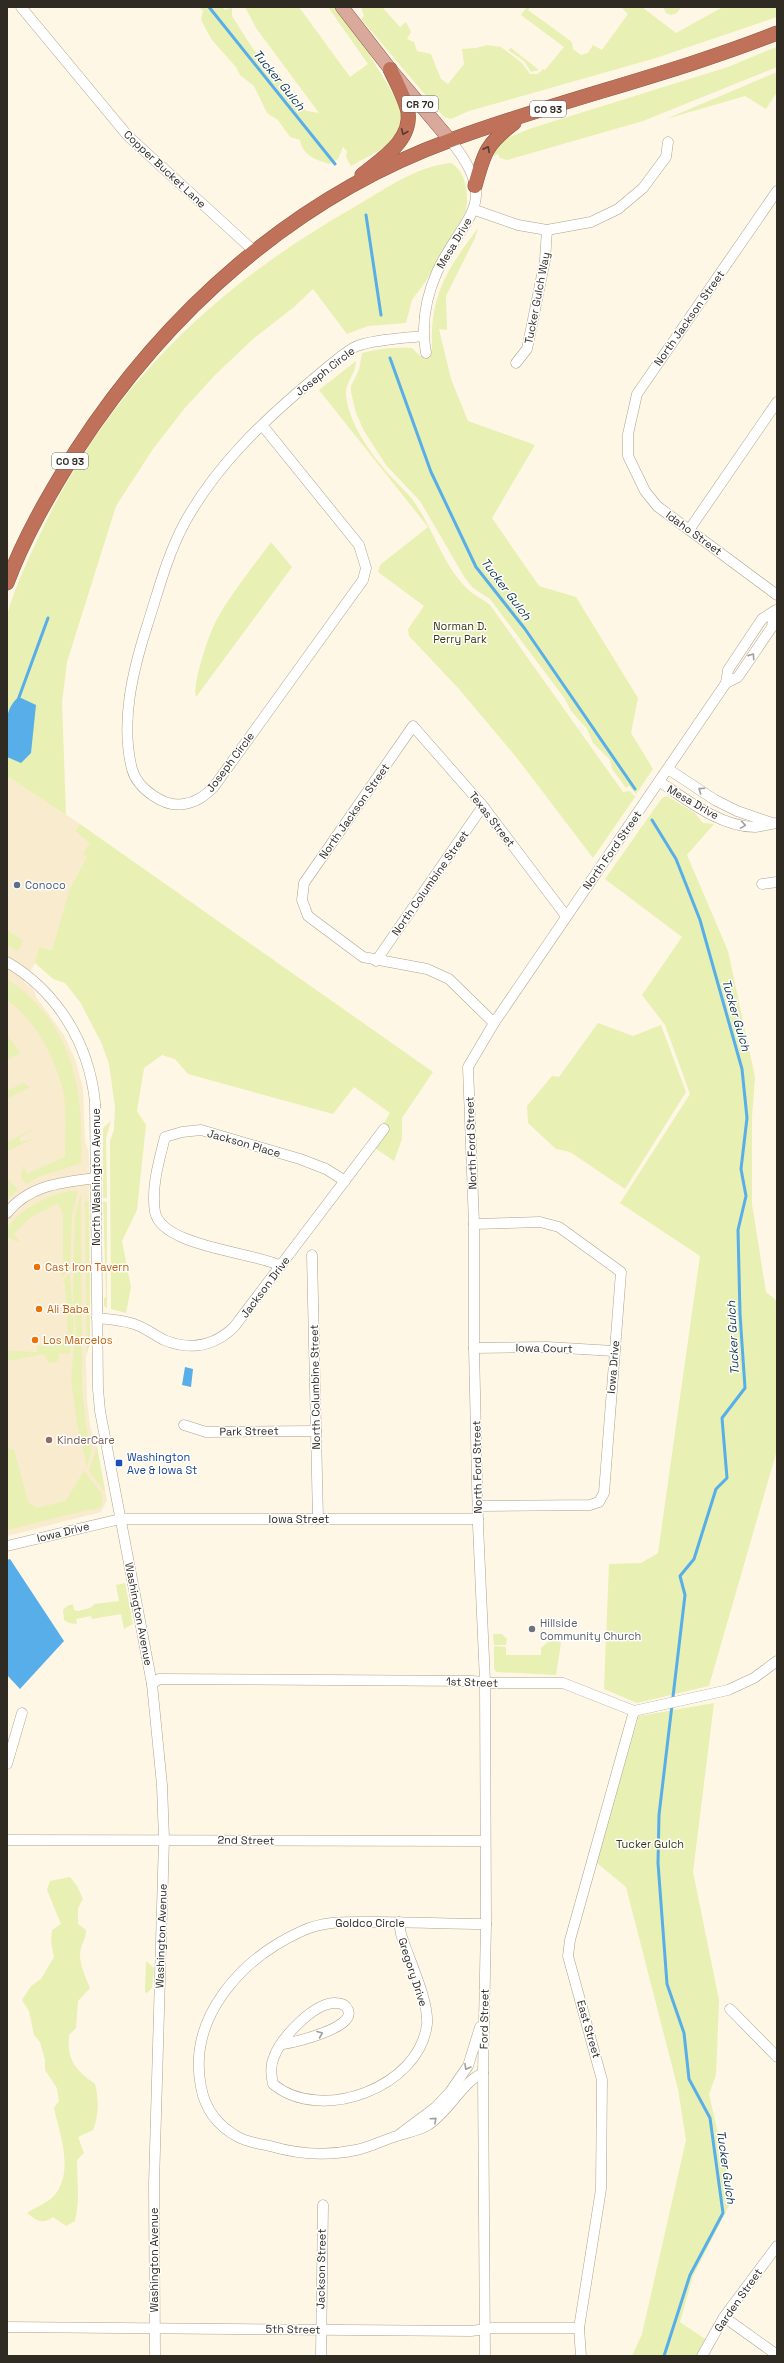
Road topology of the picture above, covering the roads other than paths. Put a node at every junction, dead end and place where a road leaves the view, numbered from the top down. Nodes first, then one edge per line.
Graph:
1 (21, 7) edge
2 (347, 9) edge
3 (777, 33) edge
4 (390, 69) junction
5 (523, 116) junction
6 (450, 140) junction
7 (668, 142) dead end
8 (475, 186) junction
9 (777, 191) edge
10 (342, 193) junction
11 (475, 210) junction
12 (547, 230) junction
13 (254, 250) junction
14 (423, 336) junction
15 (426, 353) dead end
16 (516, 363) dead end
17 (777, 402) edge
18 (262, 425) junction
19 (628, 456) joint
20 (689, 530) junction
21 (7, 583) edge
22 (777, 595) edge
23 (776, 611) edge
24 (413, 726) joint
25 (668, 769) junction
26 (660, 782) junction
27 (484, 806) junction
28 (776, 823) edge
29 (777, 882) edge
30 (762, 884) dead end
31 (566, 916) junction
32 (376, 961) junction
33 (7, 962) edge
34 (494, 1023) junction
35 (384, 1129) dead end
36 (96, 1178) junction
37 (345, 1181) junction
38 (7, 1214) edge
39 (474, 1224) junction
40 (312, 1255) dead end
41 (281, 1266) junction
42 (97, 1318) junction
43 (474, 1348) junction
44 (614, 1350) junction
45 (184, 1425) dead end
46 (316, 1431) junction
47 (478, 1506) junction
48 (478, 1518) junction
49 (120, 1519) junction
50 (318, 1520) junction
51 (7, 1546) edge
52 (777, 1662) edge
53 (485, 1681) junction
54 (152, 1684) junction
55 (634, 1711) junction
56 (22, 1713) dead end
57 (7, 1764) edge
58 (164, 1839) junction
59 (7, 1840) edge
60 (485, 1841) junction
61 (399, 1922) junction
62 (486, 1924) junction
63 (730, 2009) dead end
64 (485, 2018) junction
65 (283, 2044) junction
66 (777, 2057) edge
67 (483, 2073) junction
68 (399, 2135) junction
69 (323, 2205) dead end
70 (777, 2246) edge
71 (724, 2317) junction
72 (7, 2327) edge
73 (155, 2328) junction
74 (579, 2328) junction
75 (320, 2330) junction
76 (485, 2330) junction
77 (777, 2355) edge
78 (155, 2356) edge
79 (321, 2356) edge
80 (485, 2356) edge
81 (581, 2356) edge
82 (702, 2356) edge

1 - 13 street, Copper Bucket Lane
2 - 4 main road, CR 70
3 - 5 highway, CO 93
4 - 6 main road, CR 70
4 -> 10 highway
5 - 6 highway, CO 93
8 -> 5 highway
6 - 8 street, Mesa Drive
6 - 10 highway, CO 93
7 - 12 street
8 - 11 street, Mesa Drive
9 - 19 street, North Jackson Street
10 - 13 highway, CO 93
11 - 12 street
11 - 14 street, Mesa Drive
12 - 16 street, Tucker Gulch Way
13 - 21 highway, CO 93
14 - 15 street, Mesa Drive
14 - 18 street, Joseph Circle
17 - 20 street
18 - 18 street, Joseph Circle
19 - 20 street, Idaho Street
20 - 22 street, Idaho Street
23 - 25 street, North Ford Street
24 - 27 street, Texas Street
24 - 32 street, North Jackson Street
25 - 26 street, North Ford Street
28 -> 25 street, Mesa Drive
26 -> 28 street, Mesa Drive
26 - 31 street, North Ford Street
27 - 31 street, Texas Street
27 - 32 street, North Columbine Street
29 - 30 street
31 - 34 street, North Ford Street
32 - 34 street
33 - 36 street, North Washington Avenue
34 - 39 street, North Ford Street
35 - 37 street, Jackson Drive
36 - 38 street
36 - 42 street, North Washington Avenue
37 - 41 street, Jackson Drive
37 - 41 street, Jackson Place
39 - 43 street, North Ford Street
39 - 44 street, Iowa Drive
40 - 46 street, North Columbine Street
41 - 42 street, Jackson Drive
42 - 49 street, North Washington Avenue
43 - 44 street, Iowa Court
43 - 47 street, North Ford Street
44 - 47 street, Iowa Drive
45 - 46 street, Park Street
46 - 50 street, North Columbine Street
47 - 48 street, North Ford Street
48 - 50 street, Iowa Street
48 - 53 street, North Ford Street
49 - 50 street, Iowa Street
49 - 51 street, Iowa Drive
49 - 54 street, Washington Avenue
52 - 55 street
53 - 54 street, 1st Street
53 - 55 street, 1st Street
53 - 60 street, Ford Street
54 - 58 street, Washington Avenue
55 - 74 street, East Street
56 - 57 street
58 - 59 street, 2nd Street
58 - 60 street, 2nd Street
58 - 73 street, Washington Avenue
60 - 62 street, Ford Street
61 - 62 street, Goldco Circle
61 - 65 street, Gregory Drive
61 - 68 street, Goldco Circle
62 - 64 street, Ford Street
63 - 66 street
64 - 67 street, Ford Street
64 -> 68 street, Goldco Circle
65 -> 65 street, Gregory Drive
68 -> 67 street, Goldco Circle
67 - 76 street, Ford Street
69 - 75 street, Jackson Street
70 - 71 street, Garden Street
71 - 77 street
71 - 82 street, Garden Street
72 - 73 street, 5th Street
73 - 75 street, 5th Street
73 - 78 street, Washington Avenue
74 - 76 street, 5th Street
74 - 81 street, East Street
75 - 76 street, 5th Street
75 - 79 street, Jackson Street
76 - 80 street, Ford Street

